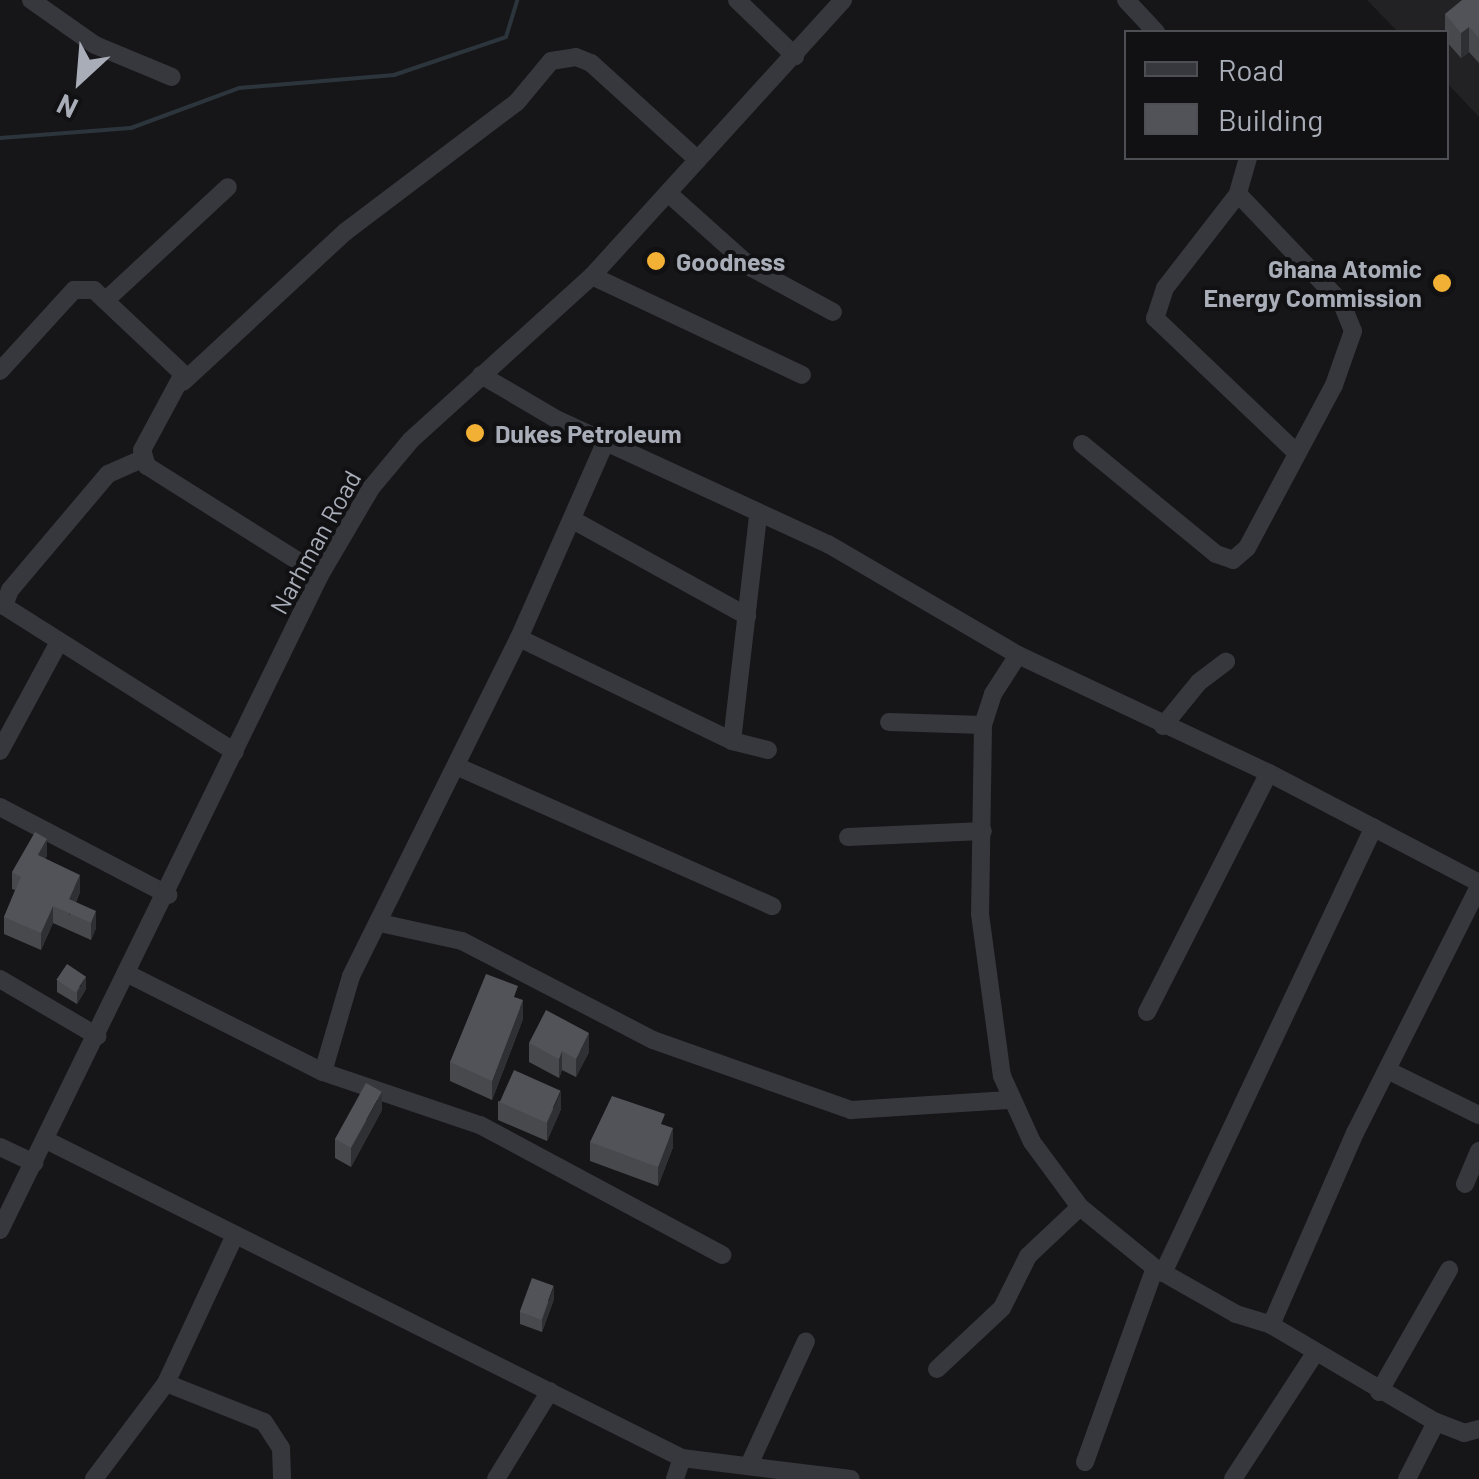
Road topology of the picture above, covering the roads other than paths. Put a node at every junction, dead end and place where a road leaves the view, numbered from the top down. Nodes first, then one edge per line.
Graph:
1 (31, 0) edge
2 (737, 0) edge
3 (843, 0) edge
4 (1126, 0) edge
5 (1154, 30) edge
6 (795, 56) junction
7 (172, 78) dead end
8 (698, 160) junction
9 (1247, 160) edge
10 (228, 187) dead end
11 (668, 192) junction
12 (1238, 194) junction
13 (592, 276) junction
14 (106, 300) junction
15 (833, 312) dead end
16 (0, 371) edge
17 (481, 375) junction
18 (802, 375) dead end
19 (183, 382) junction
20 (606, 443) junction
21 (1082, 444) dead end
22 (1297, 454) junction
23 (142, 459) junction
24 (758, 514) junction
25 (573, 520) junction
26 (320, 575) junction
27 (747, 616) junction
28 (520, 638) junction
29 (59, 642) junction
30 (1018, 655) junction
31 (1226, 662) dead end
32 (889, 722) dead end
33 (983, 725) junction
34 (1163, 726) junction
35 (732, 741) junction
36 (768, 750) dead end
37 (0, 752) edge
38 (235, 752) junction
39 (456, 766) junction
40 (1270, 774) junction
41 (0, 807) edge
42 (1374, 827) junction
43 (983, 831) junction
44 (848, 837) dead end
45 (1479, 884) edge
46 (168, 895) junction
47 (772, 906) dead end
48 (380, 924) junction
49 (126, 973) junction
50 (0, 979) edge
51 (1148, 1012) dead end
52 (97, 1036) junction
53 (1387, 1070) junction
54 (323, 1072) junction
55 (1009, 1100) junction
56 (1479, 1115) edge
57 (46, 1140) junction
58 (0, 1147) edge
59 (1479, 1151) edge
60 (36, 1163) junction
61 (1465, 1184) dead end
62 (1080, 1207) junction
63 (0, 1230) edge
64 (234, 1237) junction
65 (722, 1255) dead end
66 (1159, 1270) junction
67 (1449, 1270) dead end
68 (1271, 1325) junction
69 (806, 1341) dead end
70 (1315, 1353) junction
71 (937, 1369) dead end
72 (166, 1384) junction
73 (550, 1391) junction
74 (1378, 1392) junction
75 (1436, 1422) junction
76 (1479, 1428) edge
77 (682, 1458) junction
78 (1085, 1462) dead end
79 (749, 1464) junction
80 (94, 1479) edge
81 (282, 1479) edge
82 (496, 1479) edge
83 (675, 1479) edge
84 (850, 1479) edge
85 (1233, 1479) edge
86 (1407, 1479) edge

1 - 7 street
2 - 6 street
3 - 6 street, Narhman Road
4 - 5 street
6 - 8 street, Narhman Road
8 - 11 street, Narhman Road
8 - 19 street
9 - 12 street
10 - 14 street
11 - 13 street, Narhman Road
11 - 15 street
12 - 22 street
12 - 22 street
13 - 17 street, Narhman Road
13 - 18 street
14 - 16 street
14 - 19 street
17 - 20 street
17 - 26 street, Narhman Road
19 - 23 street
20 - 24 street
20 - 25 street
21 - 22 street
23 - 26 street
23 - 29 street
24 - 27 street
24 - 30 street
25 - 27 street
25 - 28 street
26 - 38 street, Narhman Road
27 - 35 street
28 - 35 street
28 - 39 street
29 - 37 street
29 - 38 street
30 - 33 street
30 - 34 street
31 - 34 street
32 - 33 street
33 - 43 street
34 - 40 street
35 - 36 street
38 - 46 street, Narhman Road
39 - 47 street
39 - 48 street
40 - 42 street
40 - 51 street
41 - 46 street
42 - 45 street
42 - 66 street
43 - 44 street
43 - 55 street
45 - 53 street
46 - 49 street, Narhman Road
48 - 54 street
48 - 55 street
49 - 52 street, Narhman Road
49 - 54 street
50 - 52 street
52 - 57 street, Narhman Road
53 - 56 street
53 - 68 street
54 - 65 street
55 - 62 street
57 - 60 street, Narhman Road
57 - 64 street
58 - 60 street
59 - 61 street
60 - 63 street, Narhman Road
62 - 66 street
62 - 71 street
64 - 72 street
64 - 73 street
66 - 68 street
66 - 78 street
67 - 74 street
68 - 70 street
69 - 79 street
70 - 74 street
70 - 85 street
72 - 80 street
72 - 81 street
73 - 77 street
73 - 82 street
74 - 75 street
75 - 76 street
75 - 86 street
77 - 79 street
77 - 83 street
79 - 84 street

